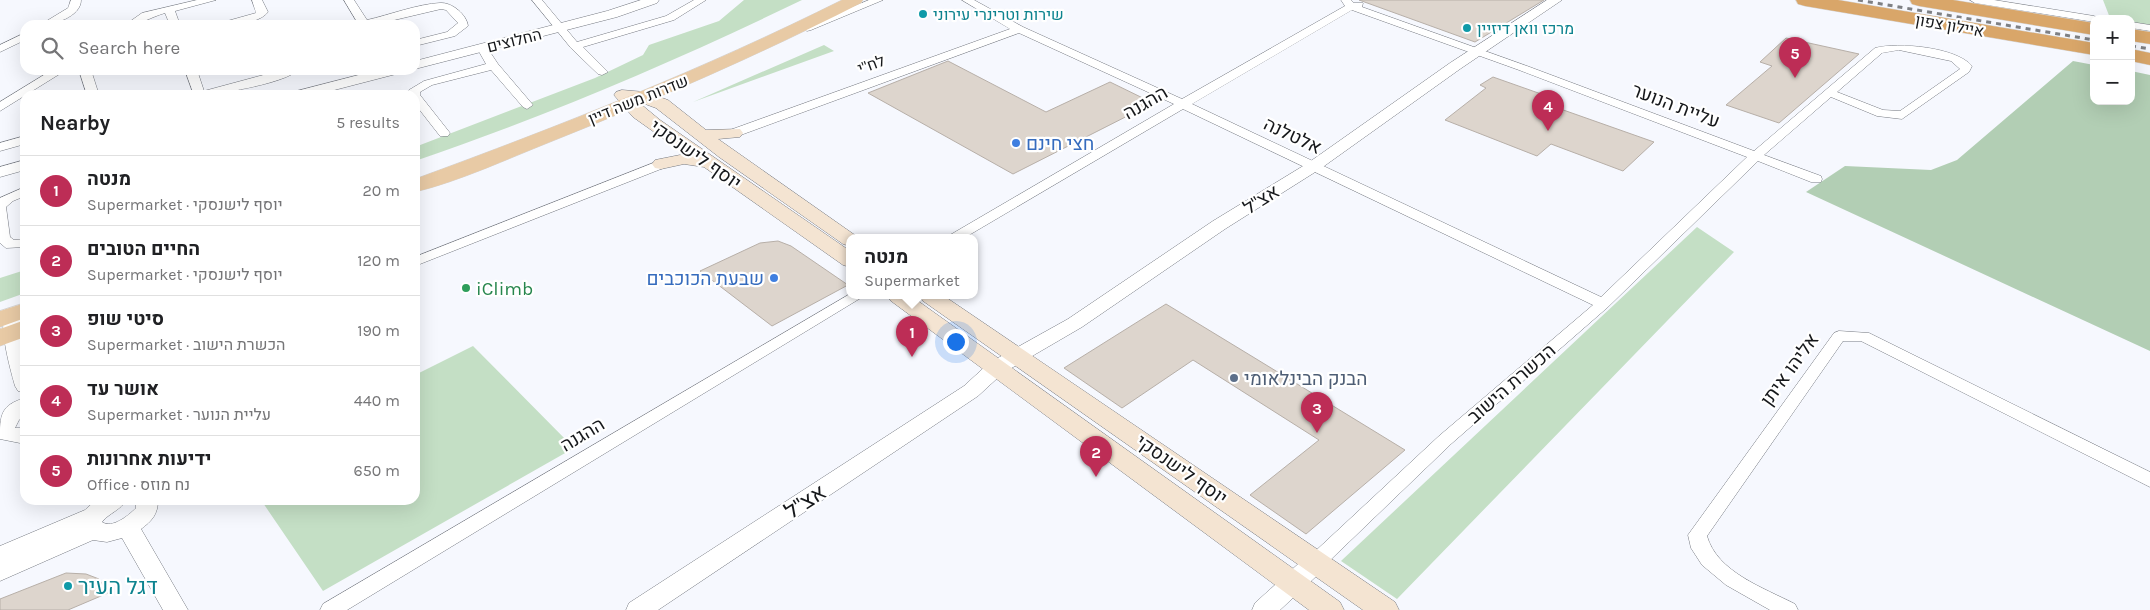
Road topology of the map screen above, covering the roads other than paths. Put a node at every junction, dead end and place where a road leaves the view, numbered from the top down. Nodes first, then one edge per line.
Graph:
1 (76, 0) edge
2 (211, 0) edge
3 (257, 0) edge
4 (349, 0) edge
5 (537, 0) edge
6 (642, 0) edge
7 (652, 0) edge
8 (701, 0) edge
9 (830, 0) edge
10 (855, 0) edge
11 (878, 0) edge
12 (1556, 0) edge
13 (1567, 0) edge
14 (1805, 0) edge
15 (1919, 0) edge
16 (1976, 0) edge
17 (968, 1) edge
18 (1353, 3) edge
19 (169, 9) junction
20 (612, 14) junction
21 (2090, 18) edge
22 (54, 20) edge
23 (138, 20) edge
24 (173, 20) edge
25 (239, 20) edge
26 (362, 20) edge
27 (382, 20) edge
28 (2135, 26) edge
29 (560, 28) junction
30 (2090, 28) edge
31 (2150, 28) edge
32 (1020, 29) junction
33 (2135, 36) edge
34 (2150, 38) edge
35 (20, 39) edge
36 (778, 40) junction
37 (420, 42) edge
38 (575, 46) junction
39 (482, 48) junction
40 (2090, 48) edge
41 (0, 49) edge
42 (1481, 52) junction
43 (2135, 56) edge
44 (2150, 58) edge
45 (420, 64) edge
46 (493, 66) junction
47 (602, 72) dead end
48 (52, 75) edge
49 (87, 75) edge
50 (193, 75) edge
51 (280, 75) edge
52 (376, 75) edge
53 (27, 90) edge
54 (91, 90) edge
55 (198, 90) edge
56 (221, 90) edge
57 (321, 90) edge
58 (415, 90) edge
59 (1154, 91) junction
60 (1830, 93) junction
61 (20, 94) edge
62 (633, 99) junction
63 (420, 102) edge
64 (1184, 104) junction
65 (527, 105) dead end
66 (0, 106) edge
67 (1156, 120) junction
68 (734, 132) junction
69 (444, 133) dead end
70 (702, 135) junction
71 (20, 141) edge
72 (680, 143) junction
73 (0, 147) edge
74 (725, 153) junction
75 (1757, 155) junction
76 (708, 163) junction
77 (661, 164) junction
78 (20, 166) edge
79 (1314, 166) junction
80 (420, 170) edge
81 (0, 172) edge
82 (1816, 178) dead end
83 (420, 184) edge
84 (20, 193) edge
85 (0, 207) edge
86 (961, 234) edge
87 (846, 237) edge
88 (20, 244) edge
89 (846, 258) edge
90 (420, 260) edge
91 (852, 299) edge
92 (903, 299) edge
93 (934, 299) edge
94 (1603, 304) junction
95 (14, 324) edge
96 (20, 357) edge
97 (1013, 366) junction
98 (20, 396) edge
99 (20, 411) edge
100 (6, 427) edge
101 (2150, 480) edge
102 (147, 505) edge
103 (98, 511) edge
104 (128, 527) junction
105 (1315, 555) junction
106 (0, 556) edge
107 (0, 572) edge
108 (1294, 583) junction
109 (176, 610) edge
110 (330, 610) edge
111 (638, 610) edge
112 (1264, 610) edge
113 (1330, 610) edge
114 (1385, 610) edge
115 (1788, 610) edge

1 - 22 street
2 - 19 street
3 - 25 street
4 - 26 street
5 - 29 street
6 - 20 street, החלוצים
7 - 20 street, החלוצים
8 - 38 street
9 - 62 main road, שדרות משה דיין
10 - 36 main road, שדרות משה דיין
11 - 36 street
12 - 42 street, אצ"ל
13 - 42 street, אצ"ל
14 - 40 highway, איילון צפון
15 - 30 highway
16 - 21 street
17 - 32 street, אלטלנה
18 - 42 street, עליית הנוער
18 - 64 street, ההגנה
19 - 23 street
19 - 24 street
20 - 29 street, החלוצים
27 - 37 street
28 - 31 street
29 - 38 street
29 - 39 street, החלוצים
32 - 59 street, אלטלנה
32 - 68 street, לח"י
33 - 34 highway
35 - 41 street
36 - 62 main road, שדרות משה דיין
38 - 47 street
39 - 45 street, החלוצים
39 - 46 street
42 - 75 street, עליית הנוער
42 - 79 street, אצ"ל
43 - 44 highway
46 - 58 street
46 - 65 street
48 - 53 street
49 - 54 street
50 - 55 street
51 - 56 street
52 - 57 street
59 - 64 street, אלטלנה
59 - 67 street
60 - 60 street, הכשרת הישוב
60 - 75 street, הכשרת הישוב
61 - 66 street
62 - 70 main road, יוסף לישנסקי
62 - 72 main road, יוסף לישנסקי
62 - 80 main road, שדרות משה דיין
62 - 83 main road, שדרות משה דיין
63 - 69 street
64 - 67 street, ההגנה
64 - 79 street, אלטלנה
67 - 86 street, ההגנה
68 - 70 main road
68 - 74 main road
70 - 74 main road, יוסף לישנסקי
71 - 73 street
72 - 76 main road, יוסף לישנסקי
72 - 77 main road
74 - 87 main road, יוסף לישנסקי
75 - 82 street, עליית הנוער
75 - 94 street, הכשרת הישוב
76 - 77 main road
76 - 89 main road, יוסף לישנסקי
77 - 90 street
78 - 81 street
79 - 94 street, אלטלנה
79 - 97 street, אצ"ל
84 - 85 street
85 - 88 street
91 - 110 street, ההגנה
92 - 97 main road, יוסף לישנסקי
93 - 97 main road, יוסף לישנסקי
94 - 105 street, הכשרת הישוב
95 - 96 street
97 - 105 main road, יוסף לישנסקי
97 - 108 main road, יוסף לישנסקי
97 - 111 street, אצ"ל
98 - 100 street
99 - 100 street
101 - 115 street, אליהו איתן
102 - 104 street
103 - 104 street
103 - 106 street
103 - 107 street
104 - 109 street
105 - 108 street, הכשרת הישוב
105 - 114 main road, יוסף לישנסקי
108 - 112 street, הכשרת הישוב
108 - 113 main road, יוסף לישנסקי

